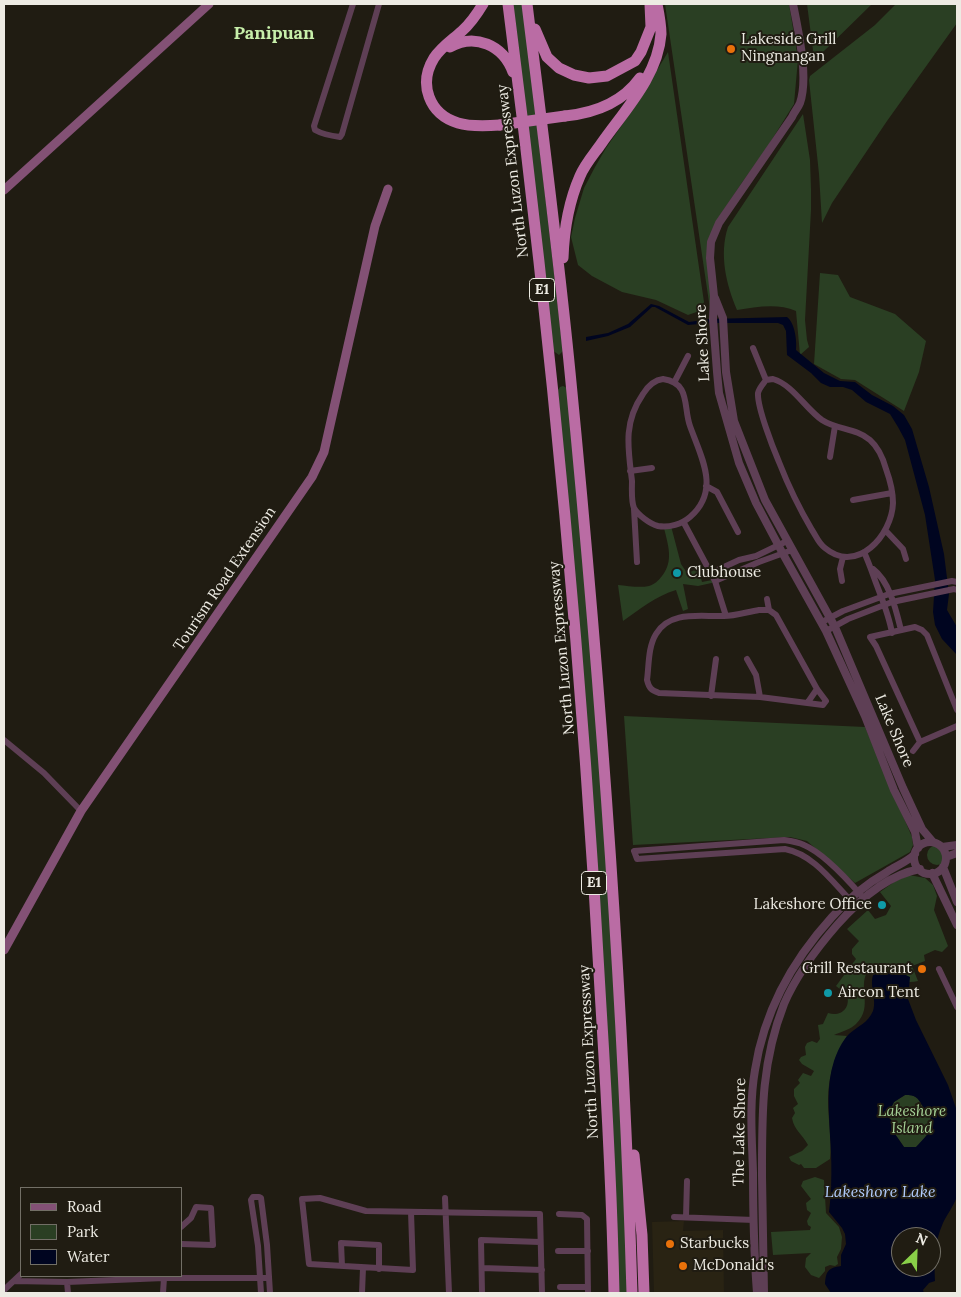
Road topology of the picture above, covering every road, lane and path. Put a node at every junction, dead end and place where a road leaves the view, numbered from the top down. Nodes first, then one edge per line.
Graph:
1 (209, 4) edge
2 (353, 4) edge
3 (483, 4) edge
4 (508, 4) edge
5 (527, 4) edge
6 (650, 4) edge
7 (793, 4) edge
8 (376, 5) edge
9 (658, 9) edge
10 (657, 36) junction
11 (437, 54) junction
12 (521, 105) junction
13 (388, 189) dead end
14 (4, 190) edge
15 (714, 296) junction
16 (562, 302) junction
17 (753, 348) dead end
18 (688, 356) dead end
19 (766, 380) junction
20 (675, 381) junction
21 (835, 426) junction
22 (830, 457) dead end
23 (652, 468) dead end
24 (630, 471) junction
25 (706, 486) junction
26 (892, 493) junction
27 (853, 500) dead end
28 (634, 507) junction
29 (684, 522) junction
30 (886, 531) junction
31 (738, 532) dead end
32 (787, 541) junction
33 (778, 545) junction
34 (792, 550) junction
35 (864, 552) junction
36 (783, 554) junction
37 (843, 557) junction
38 (757, 559) junction
39 (906, 559) dead end
40 (637, 562) dead end
41 (873, 569) junction
42 (711, 573) junction
43 (715, 581) junction
44 (842, 581) dead end
45 (955, 581) edge
46 (956, 590) edge
47 (890, 594) junction
48 (881, 597) junction
49 (767, 599) dead end
50 (892, 602) junction
51 (885, 605) junction
52 (770, 610) junction
53 (726, 616) junction
54 (831, 618) junction
55 (822, 622) junction
56 (835, 627) junction
57 (901, 630) junction
58 (826, 631) junction
59 (892, 633) junction
60 (716, 659) dead end
61 (747, 659) dead end
62 (817, 689) junction
63 (711, 696) junction
64 (760, 697) junction
65 (808, 702) junction
66 (957, 710) edge
67 (957, 726) edge
68 (4, 740) edge
69 (920, 742) junction
70 (914, 751) dead end
71 (81, 811) junction
72 (784, 840) junction
73 (932, 842) junction
74 (957, 845) edge
75 (942, 848) junction
76 (786, 849) junction
77 (916, 851) junction
78 (957, 854) edge
79 (946, 857) junction
80 (943, 867) junction
81 (920, 869) junction
82 (932, 873) junction
83 (857, 891) junction
84 (863, 898) junction
85 (957, 902) edge
86 (850, 905) junction
87 (957, 925) edge
88 (4, 950) edge
89 (939, 969) dead end
90 (791, 970) junction
91 (801, 975) junction
92 (957, 1007) edge
93 (626, 1124) junction
94 (687, 1181) dead end
95 (445, 1198) dead end
96 (411, 1212) junction
97 (445, 1213) junction
98 (558, 1214) dead end
99 (674, 1217) dead end
100 (686, 1217) junction
101 (754, 1220) junction
102 (182, 1226) edge
103 (540, 1242) junction
104 (182, 1244) edge
105 (759, 1246) junction
106 (558, 1251) dead end
107 (588, 1251) junction
108 (342, 1266) junction
109 (363, 1268) junction
110 (482, 1268) junction
111 (379, 1269) junction
112 (542, 1270) junction
113 (20, 1275) edge
114 (137, 1278) edge
115 (164, 1278) junction
116 (260, 1278) junction
117 (269, 1278) junction
118 (57, 1279) edge
119 (110, 1279) edge
120 (14, 1281) junction
121 (68, 1282) junction
122 (560, 1287) dead end
123 (4, 1290) edge
124 (588, 1290) edge
125 (68, 1293) edge
126 (163, 1293) edge
127 (261, 1293) edge
128 (270, 1293) edge
129 (362, 1293) edge
130 (449, 1293) edge
131 (482, 1293) edge
132 (542, 1293) edge
133 (614, 1293) edge
134 (632, 1293) edge
135 (644, 1293) edge
136 (756, 1293) edge
137 (764, 1293) edge

1 - 14 main road
2 - 8 street
3 - 11 highway
4 - 12 highway, North Luzon Expressway / E1
5 - 6 highway
5 - 16 highway, E1
6 - 10 highway
7 - 15 street
9 - 10 highway
9 - 16 highway
10 - 11 highway, bridge
11 - 12 highway
12 - 133 highway, North Luzon Expressway / E1
13 - 71 main road, Tourism Road Extension
15 - 32 street, Lake Shore
15 - 33 street, Lake Shore
16 - 93 highway, E1
17 - 19 street
18 - 20 street
19 - 21 street
19 - 37 street
20 - 24 street
20 - 25 street
21 - 22 street
21 - 26 street
23 - 24 street
24 - 28 street
25 - 29 street
25 - 31 street
26 - 27 street
26 - 30 street
28 - 29 street
28 - 40 street
29 - 42 street
30 - 35 street
30 - 39 street
32 - 33 street
32 - 34 street, Lake Shore
33 - 36 street, Lake Shore
33 - 38 street
34 - 36 street
34 - 54 street, Lake Shore
35 - 37 street
35 - 41 street
36 - 38 street
36 - 55 street, Lake Shore
37 - 44 street
38 - 42 street
38 - 43 street
41 - 47 street
41 - 48 street
42 - 43 street
43 - 53 street
45 - 47 street
46 - 50 street
47 - 48 street
47 - 50 street
48 - 51 street
48 - 54 street
49 - 52 street
50 - 51 street
50 - 57 street
51 - 56 street
51 - 59 street
52 - 53 street
52 - 62 street
53 - 63 street
54 - 55 street
54 - 56 street, Lake Shore
55 - 58 street, Lake Shore
56 - 58 street
56 - 73 street, Lake Shore
57 - 59 street
57 - 66 street
58 - 77 street, Lake Shore
59 - 69 street
60 - 63 street
61 - 64 street
62 - 65 street
62 - 65 street
63 - 64 street
64 - 65 street
67 - 69 street
68 - 71 street
69 - 70 street
71 - 88 main road, Tourism Road Extension
72 - 76 street
72 - 76 street
72 - 83 street
73 - 75 street
73 - 77 street
74 - 75 street
75 - 79 street
76 - 86 street
77 - 81 street
77 - 83 street, The Lake Shore
78 - 79 street
79 - 80 street
80 - 82 street
80 - 85 street
81 - 82 street
81 - 84 street, The Lake Shore
82 - 87 street
83 - 84 street
83 - 86 street, The Lake Shore
84 - 86 street, The Lake Shore
86 - 90 street, The Lake Shore
86 - 91 street, The Lake Shore
89 - 92 street
90 - 91 street
90 - 101 street, The Lake Shore
91 - 105 street, The Lake Shore
93 - 134 highway, E1
93 - 135 highway
94 - 100 street
95 - 97 street
96 - 97 street
96 - 108 street
96 - 111 street
97 - 103 street
97 - 130 street
98 - 107 street
99 - 100 street
100 - 101 street
101 - 105 street, The Lake Shore
102 - 104 street
103 - 110 street
103 - 112 street
105 - 136 street, The Lake Shore
105 - 137 street, The Lake Shore
106 - 107 street
107 - 124 street
108 - 109 street
108 - 111 street
109 - 111 street
109 - 129 street
110 - 112 street
110 - 131 street
112 - 132 street
113 - 120 street
114 - 115 street
114 - 119 street
115 - 116 street
115 - 126 street
116 - 117 street
116 - 117 street
116 - 127 street
117 - 128 street
118 - 120 street
118 - 121 street
119 - 121 street
120 - 123 street
121 - 125 street
122 - 124 street

